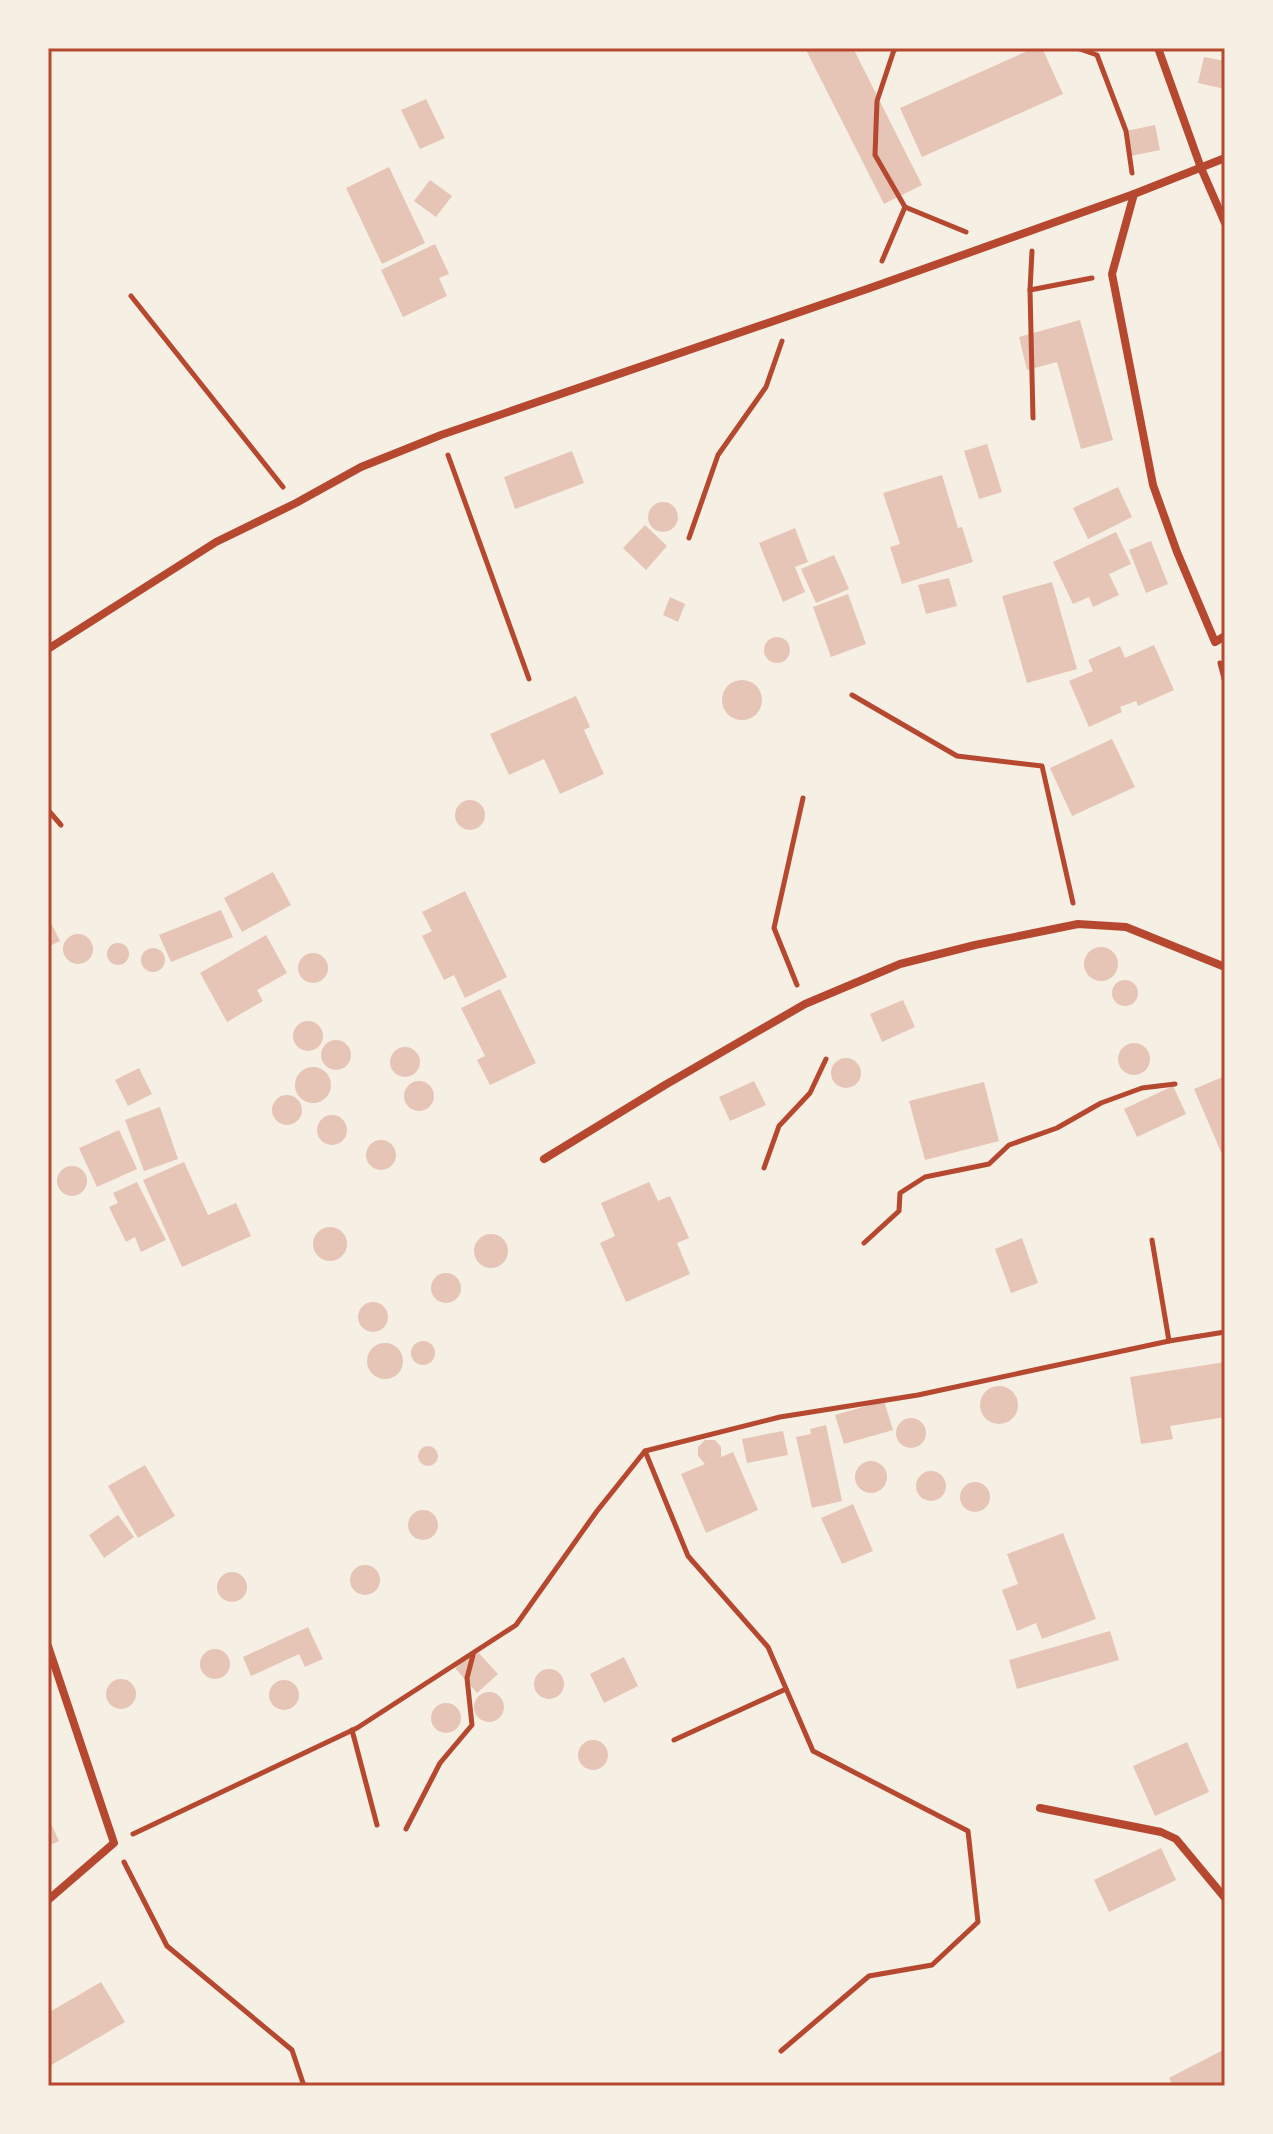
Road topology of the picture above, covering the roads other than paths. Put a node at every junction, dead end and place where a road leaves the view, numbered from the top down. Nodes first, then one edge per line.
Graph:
1 (1158, 48) edge
2 (1225, 158) edge
3 (1201, 168) junction
4 (1134, 194) junction
5 (1225, 223) edge
6 (1225, 636) edge
7 (48, 649) edge
8 (1225, 967) edge
9 (544, 1159) dead end
10 (48, 1646) edge
11 (1040, 1808) dead end
12 (1225, 1898) edge
13 (48, 1900) edge

1 - 3 street
2 - 3 street
3 - 4 street
3 - 5 street
4 - 6 street
4 - 7 street
8 - 9 street
10 - 13 street
11 - 12 street

